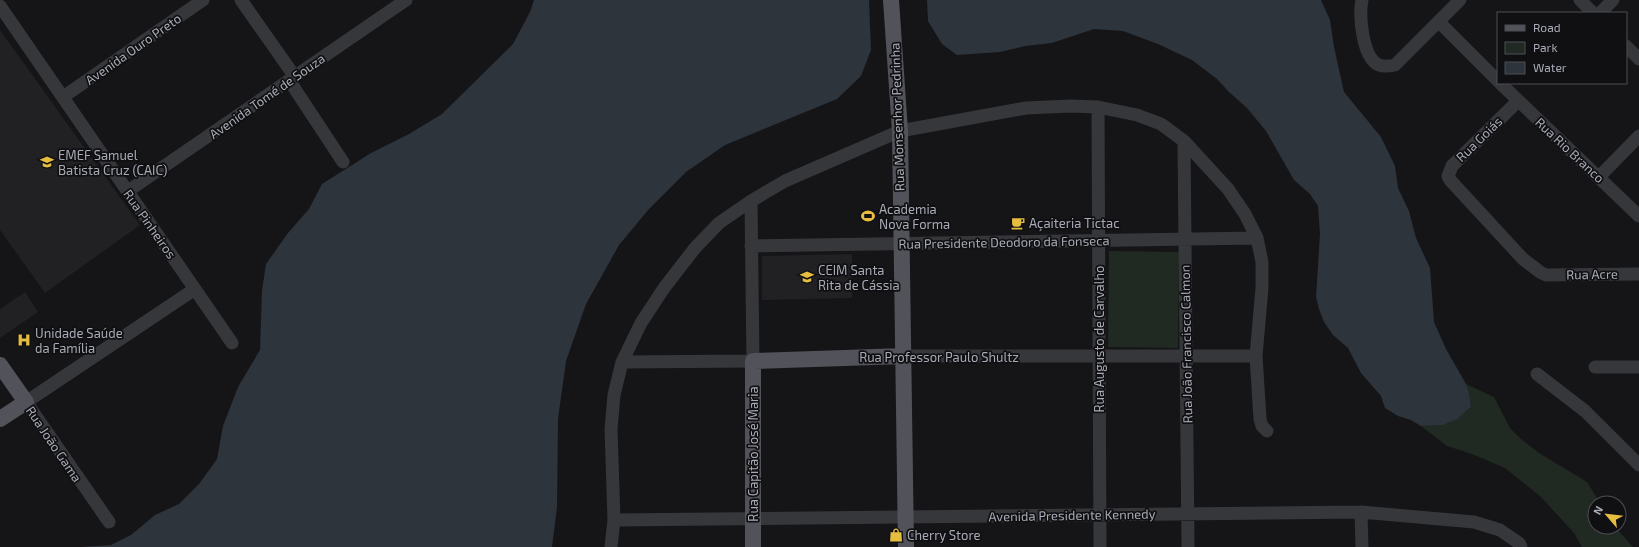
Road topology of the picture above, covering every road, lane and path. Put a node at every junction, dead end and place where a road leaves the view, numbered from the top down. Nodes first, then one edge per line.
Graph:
1 (3, 0) edge
2 (204, 0) edge
3 (241, 0) edge
4 (406, 0) edge
5 (891, 0) edge
6 (1362, 0) edge
7 (1460, 0) edge
8 (1580, 0) edge
9 (1613, 0) edge
10 (0, 2) edge
11 (0, 6) edge
12 (1592, 12) edge
13 (1601, 12) edge
14 (1438, 22) junction
15 (1627, 47) edge
16 (1639, 59) edge
17 (292, 78) junction
18 (1497, 80) edge
19 (1501, 84) edge
20 (63, 97) junction
21 (1518, 101) junction
22 (1098, 107) junction
23 (900, 131) junction
24 (1639, 136) edge
25 (1184, 141) junction
26 (343, 162) dead end
27 (1598, 177) junction
28 (128, 192) junction
29 (750, 201) junction
30 (1639, 216) edge
31 (1257, 238) junction
32 (1185, 239) junction
33 (1098, 241) junction
34 (901, 244) junction
35 (751, 246) junction
36 (1639, 274) edge
37 (1546, 275) joint
38 (195, 289) junction
39 (232, 343) dead end
40 (904, 356) junction
41 (1099, 356) junction
42 (1186, 356) junction
43 (1256, 356) junction
44 (753, 361) junction
45 (622, 362) junction
46 (0, 365) edge
47 (1595, 367) dead end
48 (1639, 368) edge
49 (1537, 374) dead end
50 (26, 402) junction
51 (0, 419) edge
52 (1267, 431) dead end
53 (1639, 465) edge
54 (1362, 512) junction
55 (1187, 514) junction
56 (1100, 515) junction
57 (905, 517) junction
58 (753, 518) junction
59 (614, 520) junction
60 (109, 522) dead end
61 (611, 547) edge
62 (753, 547) edge
63 (906, 547) edge
64 (1100, 547) edge
65 (1188, 547) edge
66 (1362, 547) edge
67 (1521, 547) edge

1 - 10 street
2 - 20 street, Avenida Ouro Preto
3 - 17 street
4 - 17 street, Avenida Tomé de Souza
5 - 23 main road, Rua Monsenhor Pedrinha
6 - 14 street
7 - 14 street
8 - 12 street
9 - 13 street
11 - 20 street, Rua Pinheiros
14 - 18 street
15 - 16 street
17 - 26 street
17 - 28 street, Avenida Tomé de Souza
19 - 21 street, Rua Rio Branco
20 - 28 street, Rua Pinheiros
21 - 27 street, Rua Rio Branco
21 - 37 street, Rua Goiás
22 - 23 street
22 - 25 street
22 - 33 street, Rua Augusto de Carvalho
23 - 29 street
23 - 34 main road, Rua Monsenhor Pedrinha
24 - 27 street
25 - 31 street
25 - 32 street, Rua João Francisco Calmon
27 - 30 street, Rua Rio Branco
28 - 38 street, Rua Pinheiros
29 - 35 street
29 - 45 street
31 - 32 street, Rua Presidente Deodoro da Fonseca
31 - 43 street
32 - 33 street, Rua Presidente Deodoro da Fonseca
32 - 42 street, Rua João Francisco Calmon
33 - 34 street, Rua Presidente Deodoro da Fonseca
33 - 41 street, Rua Augusto de Carvalho
34 - 35 street, Rua Presidente Deodoro da Fonseca
34 - 40 main road, Rua Monsenhor Pedrinha
35 - 44 street
36 - 37 street, Rua Acre
38 - 39 street, Rua Pinheiros
38 - 50 street
40 - 41 street, Rua Professor Paulo Shultz
40 - 44 main road, Rua Professor Paulo Shultz
40 - 57 main road, Rua Monsenhor Pedrinha
41 - 42 street, Rua Professor Paulo Shultz
41 - 56 street, Rua Augusto de Carvalho
42 - 43 street, Rua Professor Paulo Shultz
42 - 55 street, Rua João Francisco Calmon
43 - 52 street
44 - 45 street, Rua Professor Paulo Shultz
44 - 58 main road, Rua Capitão José Maria
45 - 59 street
46 - 50 main road, Rua João Gama
47 - 48 street
49 - 53 street
50 - 51 main road
50 - 60 street, Rua João Gama
54 - 55 street, Avenida Presidente Kennedy
54 - 66 street
54 - 67 street, Avenida Presidente Kennedy
55 - 56 street, Avenida Presidente Kennedy
55 - 65 street, Rua João Francisco Calmon
56 - 57 street, Avenida Presidente Kennedy
56 - 64 street, Rua Augusto de Carvalho
57 - 58 street, Avenida Presidente Kennedy
57 - 63 main road, Rua Monsenhor Pedrinha
58 - 59 street, Avenida Presidente Kennedy
58 - 62 main road, Rua Capitão José Maria
59 - 61 street

